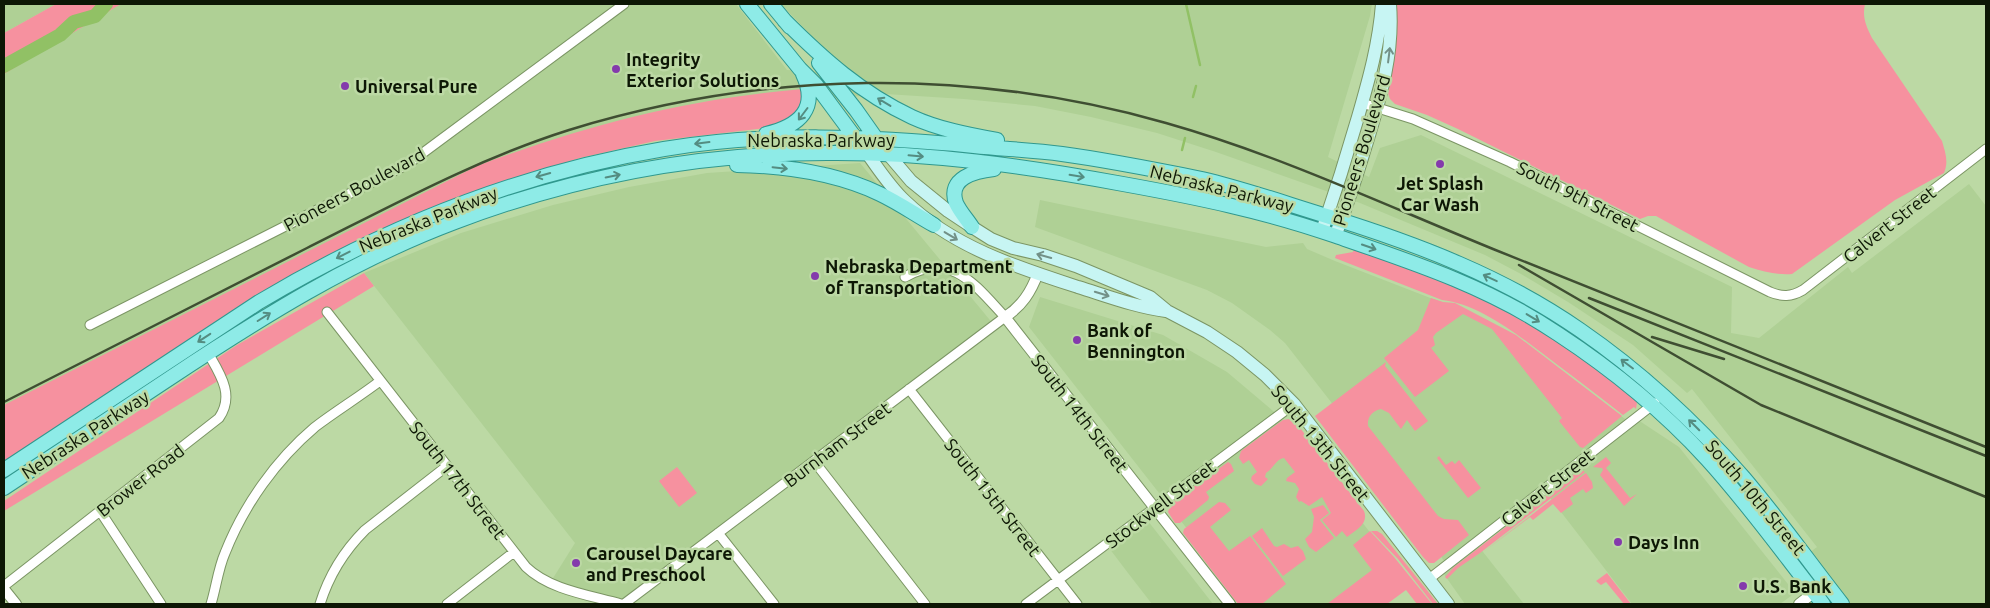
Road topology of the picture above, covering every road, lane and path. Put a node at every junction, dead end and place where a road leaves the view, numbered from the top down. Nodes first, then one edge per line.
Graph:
1 (624, 4) edge
2 (747, 4) edge
3 (771, 4) edge
4 (1382, 4) edge
5 (1390, 4) edge
6 (784, 20) junction
7 (800, 68) junction
8 (1362, 103) junction
9 (1377, 108) junction
10 (855, 138) junction
11 (876, 138) junction
12 (732, 140) junction
13 (1986, 149) edge
14 (867, 154) junction
15 (888, 154) junction
16 (1064, 154) junction
17 (679, 164) junction
18 (1012, 167) junction
19 (1328, 216) junction
20 (1341, 220) junction
21 (934, 225) junction
22 (972, 227) junction
23 (1329, 233) junction
24 (1038, 273) junction
25 (905, 277) dead end
26 (1789, 296) joint
27 (1167, 311) junction
28 (327, 312) dead end
29 (1005, 317) junction
30 (90, 325) dead end
31 (208, 353) junction
32 (380, 381) junction
33 (910, 389) junction
34 (1665, 396) junction
35 (1294, 404) junction
36 (1652, 405) junction
37 (814, 461) junction
38 (447, 466) junction
39 (4, 470) edge
40 (4, 488) edge
41 (1155, 508) junction
42 (100, 511) junction
43 (718, 533) junction
44 (514, 552) junction
45 (1429, 579) junction
46 (1058, 580) junction
47 (1826, 583) junction
48 (4, 588) edge
49 (1814, 593) junction
50 (16, 604) edge
51 (161, 604) edge
52 (211, 604) edge
53 (320, 604) edge
54 (447, 604) edge
55 (622, 604) edge
56 (774, 604) edge
57 (925, 604) edge
58 (1026, 604) edge
59 (1076, 604) edge
60 (1230, 604) edge
61 (1448, 604) edge
62 (1799, 604) edge
63 (1823, 604) edge
64 (1842, 604) edge

1 - 30 street, Pioneers Boulevard
2 - 7 main road
3 - 6 main road
4 - 8 main road, Pioneers Boulevard
9 -> 5 main road, Pioneers Boulevard
6 - 11 main road
16 -> 6 main road
7 - 10 main road
7 -> 12 main road
8 - 9 street, South 9th Street
8 - 19 main road, Pioneers Boulevard
9 - 20 main road, Pioneers Boulevard
9 - 26 street, South 9th Street
10 - 11 main road, Nebraska Parkway
10 - 12 main road, Nebraska Parkway
10 - 14 main road
11 - 15 main road
11 - 16 main road, Nebraska Parkway
12 -> 39 main road, Nebraska Parkway
13 - 26 street, Calvert Street
14 - 15 main road, Nebraska Parkway
14 - 17 main road, Nebraska Parkway
14 - 21 main road, South 13th Street
15 -> 18 main road, Nebraska Parkway
15 - 22 main road, South 13th Street
16 - 19 main road, Nebraska Parkway
17 -> 21 main road
31 -> 17 main road, Nebraska Parkway
18 - 22 main road
18 -> 23 main road, Nebraska Parkway
19 - 20 main road, Nebraska Parkway
19 - 23 main road, Pioneers Boulevard
20 - 23 main road, Pioneers Boulevard
34 -> 20 main road, Nebraska Parkway
21 -> 24 main road, South 13th Street
27 -> 22 main road, South 13th Street
23 -> 36 main road, Nebraska Parkway
24 -> 27 main road, South 13th Street
24 - 29 street, Burnham Street
25 - 29 street, South 14th Street
27 - 35 main road, South 13th Street
28 - 32 street, South 17th Street
29 - 33 street, Burnham Street
29 - 41 street, South 14th Street
31 - 40 main road, Nebraska Parkway
31 - 42 street, Brower Road
32 - 38 street, South 17th Street
32 - 52 street
33 - 37 street, Burnham Street
33 - 46 street, South 15th Street
34 - 36 street, Calvert Street
47 -> 34 main road, South 10th Street
35 - 41 street, Stockwell Street
35 - 45 main road, South 13th Street
36 - 45 street, Calvert Street
36 - 49 main road, South 10th Street
37 - 43 street, Burnham Street
37 - 57 street
38 - 44 street, South 17th Street
38 - 53 street
41 - 46 street, Stockwell Street
41 - 60 street, South 14th Street
42 - 48 street, Brower Road
42 - 51 street
43 - 55 street, Burnham Street
43 - 56 street
44 - 54 street
44 - 55 street, South 17th Street
45 - 61 main road, South 13th Street
46 - 58 street, Stockwell Street
46 - 59 street, South 15th Street
47 - 49 street
47 - 64 main road, South 10th Street
48 - 50 street
49 - 62 street
49 - 63 main road, South 10th Street

